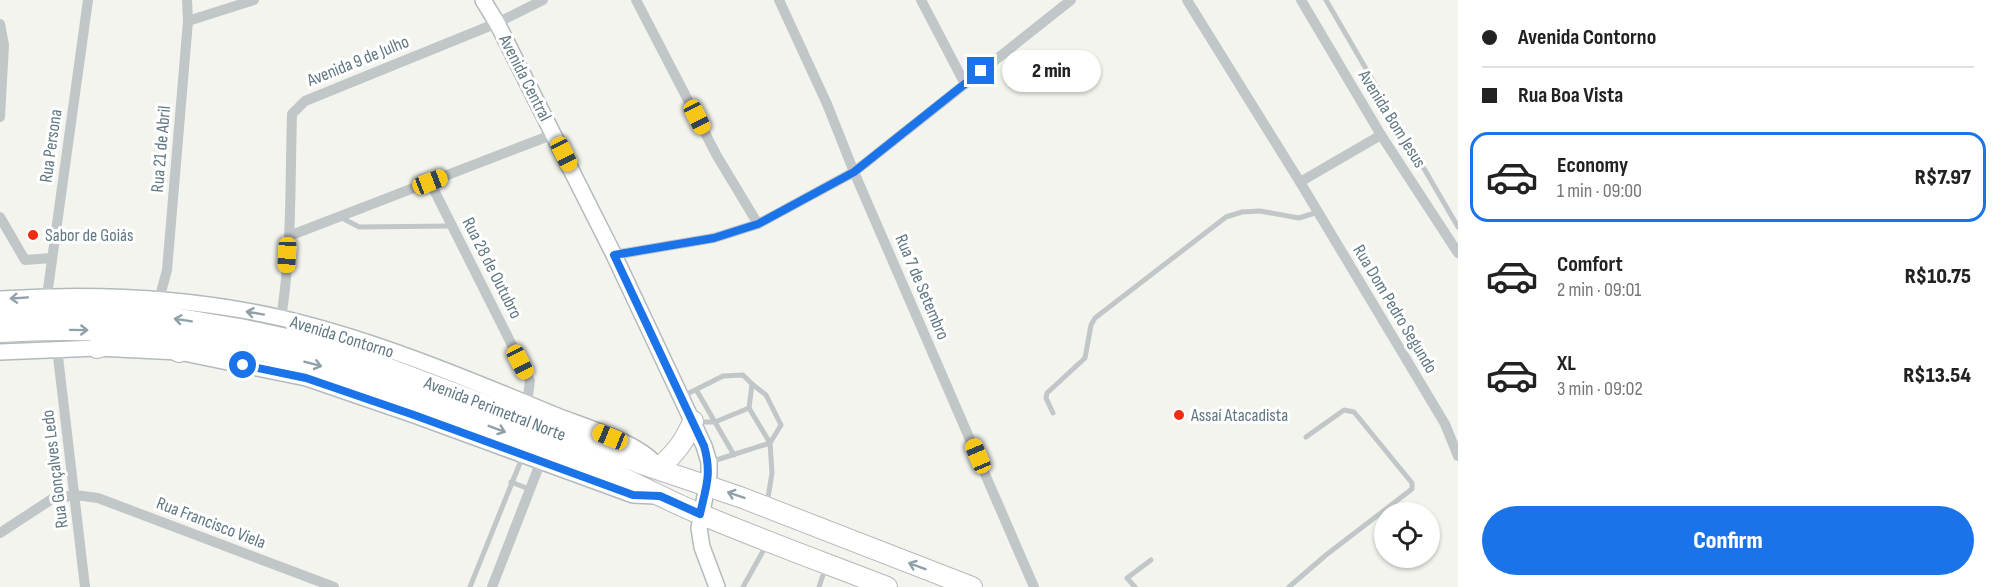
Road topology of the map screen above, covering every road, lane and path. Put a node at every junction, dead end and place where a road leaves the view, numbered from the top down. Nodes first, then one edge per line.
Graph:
1 (88, 0) edge
2 (187, 0) edge
3 (254, 0) edge
4 (483, 0) edge
5 (543, 0) edge
6 (636, 0) edge
7 (778, 0) edge
8 (921, 0) edge
9 (1186, 0) edge
10 (1301, 0) edge
11 (1326, 0) edge
12 (1066, 2) edge
13 (188, 21) junction
14 (498, 23) junction
15 (0, 24) edge
16 (965, 84) junction
17 (0, 117) edge
18 (554, 134) junction
19 (1381, 135) junction
20 (854, 172) junction
21 (430, 182) junction
22 (1300, 182) junction
23 (1318, 212) junction
24 (340, 216) junction
25 (0, 217) edge
26 (758, 224) junction
27 (452, 226) junction
28 (1458, 227) edge
29 (288, 236) junction
30 (1458, 253) edge
31 (614, 255) junction
32 (52, 258) junction
33 (47, 296) junction
34 (0, 299) edge
35 (159, 300) junction
36 (0, 315) edge
37 (281, 318) junction
38 (0, 332) edge
39 (145, 333) junction
40 (57, 348) junction
41 (97, 348) junction
42 (0, 352) edge
43 (178, 352) junction
44 (752, 384) junction
45 (697, 391) junction
46 (682, 396) junction
47 (527, 403) junction
48 (749, 408) junction
49 (1053, 413) dead end
50 (693, 421) junction
51 (715, 422) junction
52 (1306, 437) dead end
53 (770, 443) junction
54 (523, 454) junction
55 (734, 455) junction
56 (1458, 456) edge
57 (541, 461) junction
58 (709, 462) junction
59 (658, 468) junction
60 (511, 482) junction
61 (708, 486) junction
62 (530, 490) junction
63 (75, 495) junction
64 (660, 496) junction
65 (767, 507) junction
66 (700, 514) junction
67 (0, 533) edge
68 (769, 541) junction
69 (1151, 560) dead end
70 (827, 564) junction
71 (85, 587) edge
72 (334, 587) edge
73 (470, 587) edge
74 (492, 587) edge
75 (717, 587) edge
76 (743, 587) edge
77 (819, 587) edge
78 (887, 587) edge
79 (972, 587) edge
80 (1034, 587) edge
81 (1135, 587) edge
82 (1289, 587) edge

1 - 32 street, Rua Persona
2 - 13 street, Rua 21 de Abril
3 - 13 street
4 - 14 street, Avenida Central
5 - 14 street, Avenida 9 de Julho
6 - 26 street
7 - 20 street, Rua 7 de Setembro
8 - 16 street
9 - 22 street, Rua Dom Pedro Segundo
10 - 19 street, Avenida Bom Jesus
11 - 28 lane
12 - 16 street
13 - 35 street, Rua 21 de Abril
14 - 18 street, Avenida Central
14 - 29 street, Avenida 9 de Julho
15 - 17 street
16 - 20 street
18 - 21 street
18 - 31 street, Avenida Central
19 - 22 street
19 - 30 street, Avenida Bom Jesus
20 - 26 street
20 - 80 street, Rua 7 de Setembro
21 - 24 street
21 - 27 street, Rua 28 de Outubro
22 - 23 street, Rua Dom Pedro Segundo
23 - 49 lane
23 - 56 street, Rua Dom Pedro Segundo
24 - 27 lane
24 - 29 street
25 - 32 street
26 - 31 street
27 - 47 street, Rua 28 de Outubro
29 - 37 street, Avenida 9 de Julho
31 - 46 street, Avenida Central
32 - 33 street, Rua Persona
33 -> 34 street, Avenida Contorno
33 - 35 street, Avenida Contorno
37 -> 35 street, Avenida Contorno
59 -> 36 highway, Avenida Perimetral Norte
37 - 47 street, Avenida Contorno
38 -> 39 highway, Avenida Perimetral Norte
39 - 41 highway
39 - 43 highway
39 -> 64 highway, Avenida Perimetral Norte
40 - 41 street
40 - 42 street
40 - 63 street, Rua Gonçalves Ledo
41 - 43 street
43 - 54 street
44 - 45 lane
44 - 48 lane
44 - 53 lane
45 - 46 lane
45 - 51 lane
46 - 50 street, Avenida Central
47 - 59 street, Avenida Contorno
48 - 51 lane
48 - 53 lane
50 - 51 lane
50 - 58 street, Avenida Central
50 - 59 highway
51 - 55 lane
52 - 82 lane
53 - 55 lane
53 - 65 lane
54 - 57 street
54 - 60 lane
55 - 58 lane
57 - 62 street
57 - 64 street
58 - 61 street, Avenida Central
59 - 61 highway, Avenida Perimetral Norte
60 - 62 lane
60 - 73 lane
65 -> 61 highway, Avenida Perimetral Norte
61 - 66 street, Avenida Central
62 - 74 street
63 - 67 street
63 - 71 street, Rua Gonçalves Ledo
63 - 72 street, Rua Francisco Viela
64 - 66 highway, Avenida Perimetral Norte
79 -> 65 highway, Avenida Perimetral Norte
66 - 68 highway, Avenida Perimetral Norte
66 - 75 street, Avenida Central
68 - 70 highway, Avenida Perimetral Norte
68 - 76 lane
69 - 81 lane
70 - 77 lane
70 - 78 highway, Avenida Perimetral Norte

